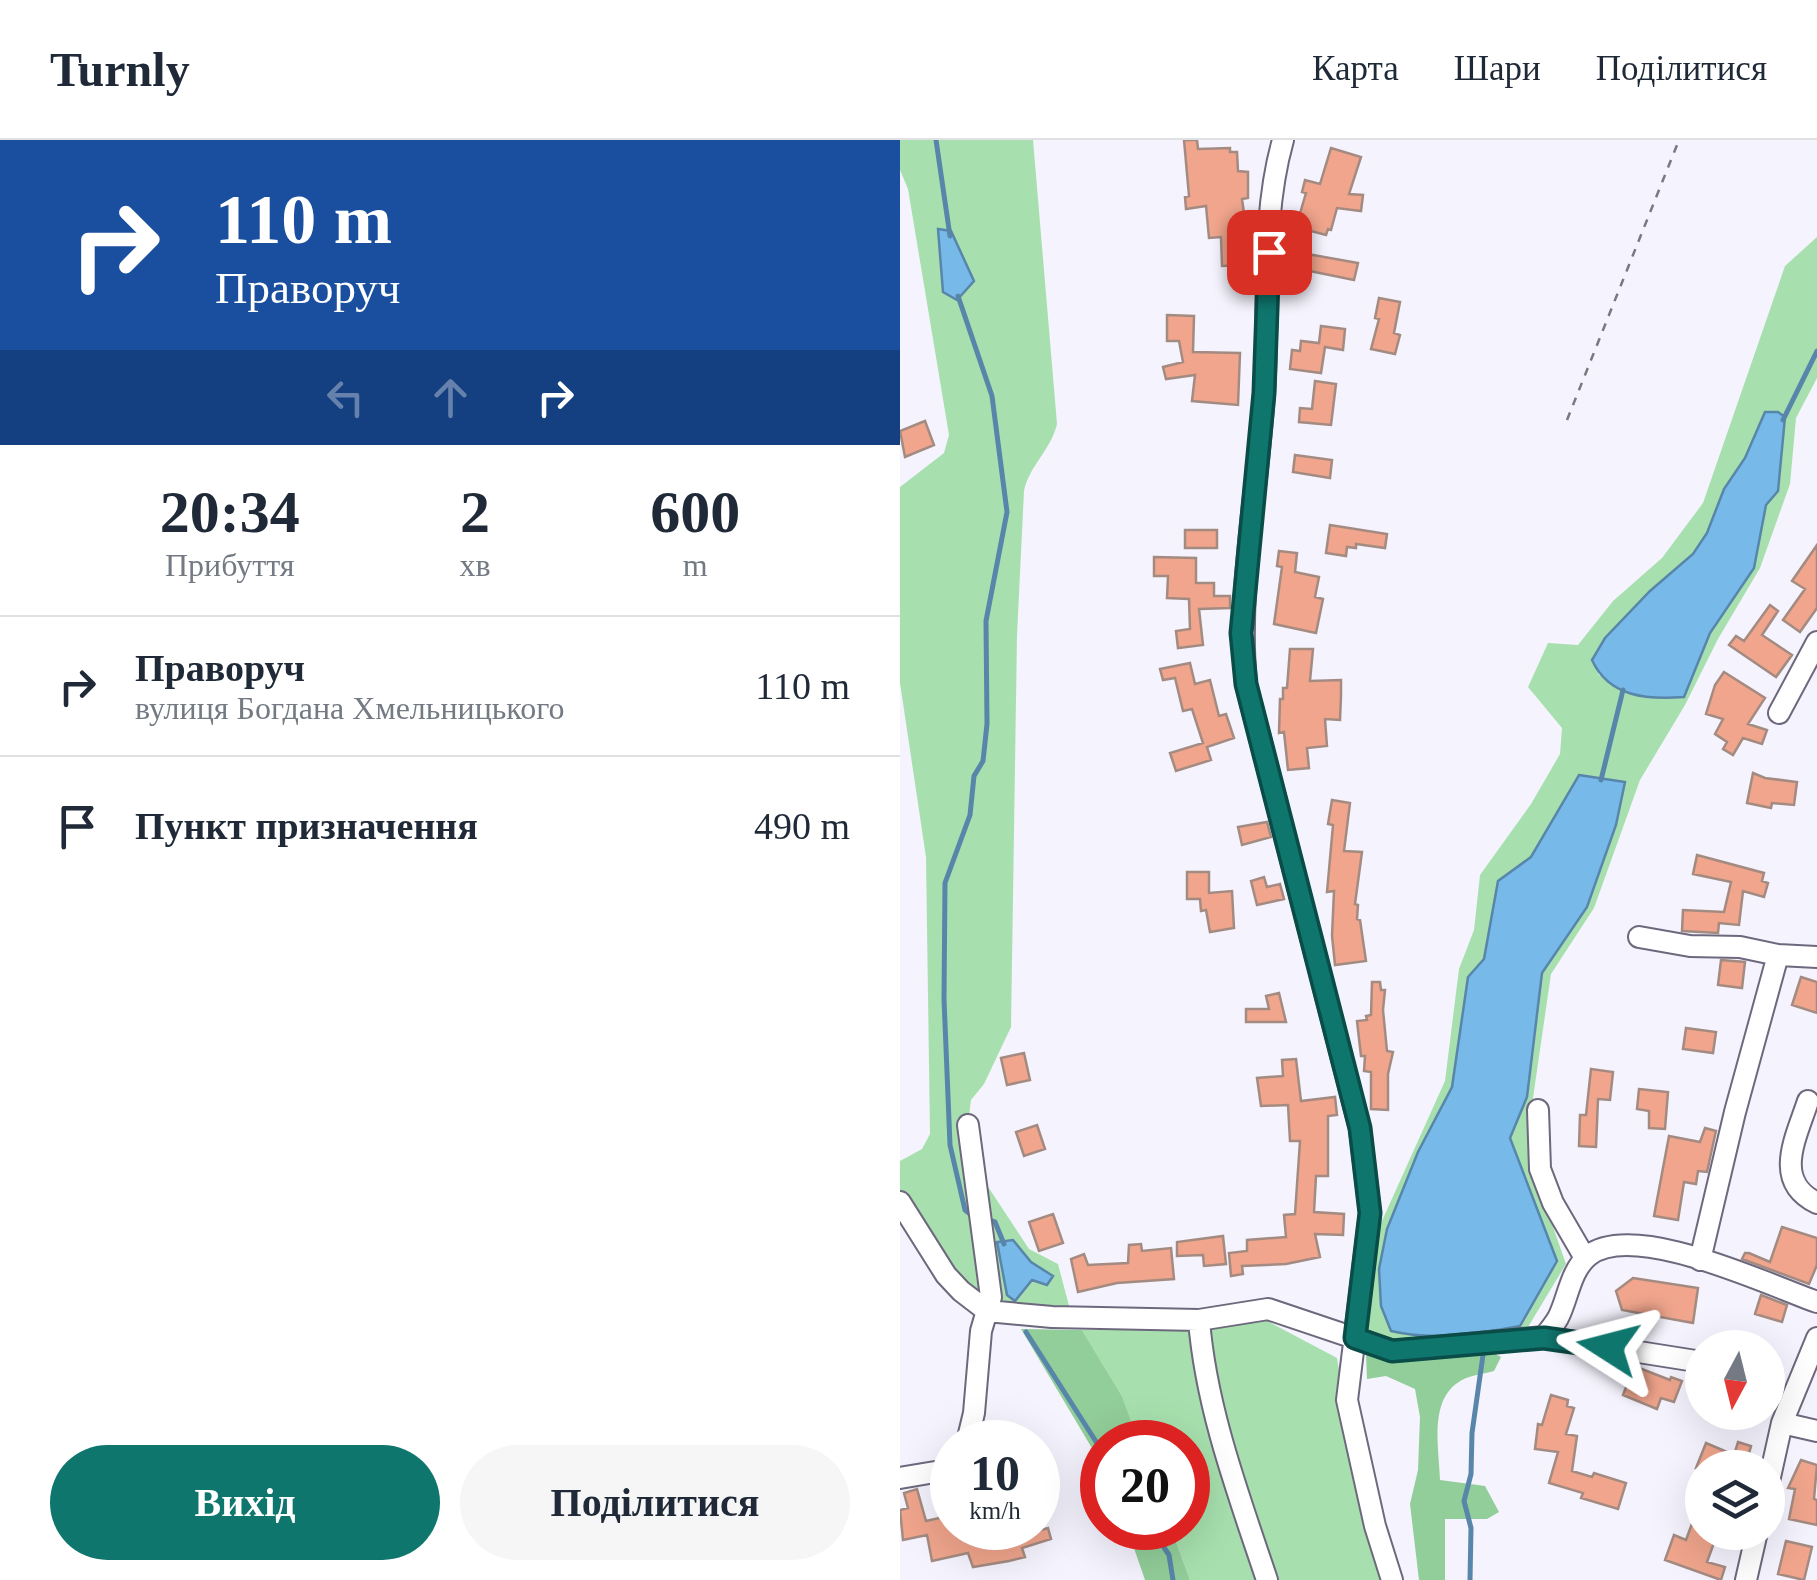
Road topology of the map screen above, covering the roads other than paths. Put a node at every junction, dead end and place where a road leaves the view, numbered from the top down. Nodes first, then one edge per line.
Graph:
1 (1283, 140) edge
2 (1817, 642) edge
3 (1779, 713) dead end
4 (1639, 937) dead end
5 (1778, 955) junction
6 (1817, 957) edge
7 (1808, 1101) dead end
8 (1538, 1110) dead end
9 (968, 1125) dead end
10 (900, 1202) edge
11 (1817, 1204) edge
12 (1585, 1258) junction
13 (1700, 1260) junction
14 (1817, 1302) edge
15 (987, 1311) junction
16 (1199, 1320) junction
17 (1355, 1338) junction
18 (1544, 1338) junction
19 (1817, 1338) edge
20 (1685, 1359) edge
21 (1785, 1416) edge
22 (972, 1420) edge
23 (1785, 1424) edge
24 (1817, 1431) edge
25 (930, 1472) edge
26 (901, 1474) edge
27 (1753, 1550) edge
28 (1267, 1580) edge
29 (1392, 1580) edge
30 (1746, 1580) edge

1 - 17 street
2 - 3 street
4 - 5 street
5 - 6 street
5 - 13 street
7 - 11 street
8 - 12 street
9 - 15 street
10 - 15 street
12 - 13 street
12 - 18 street
13 - 14 street
15 - 16 street
15 - 22 street
16 - 17 street
16 - 28 street
17 - 18 street
17 - 29 street
18 - 20 street
19 - 21 street
23 - 24 street
25 - 26 street
27 - 30 street

